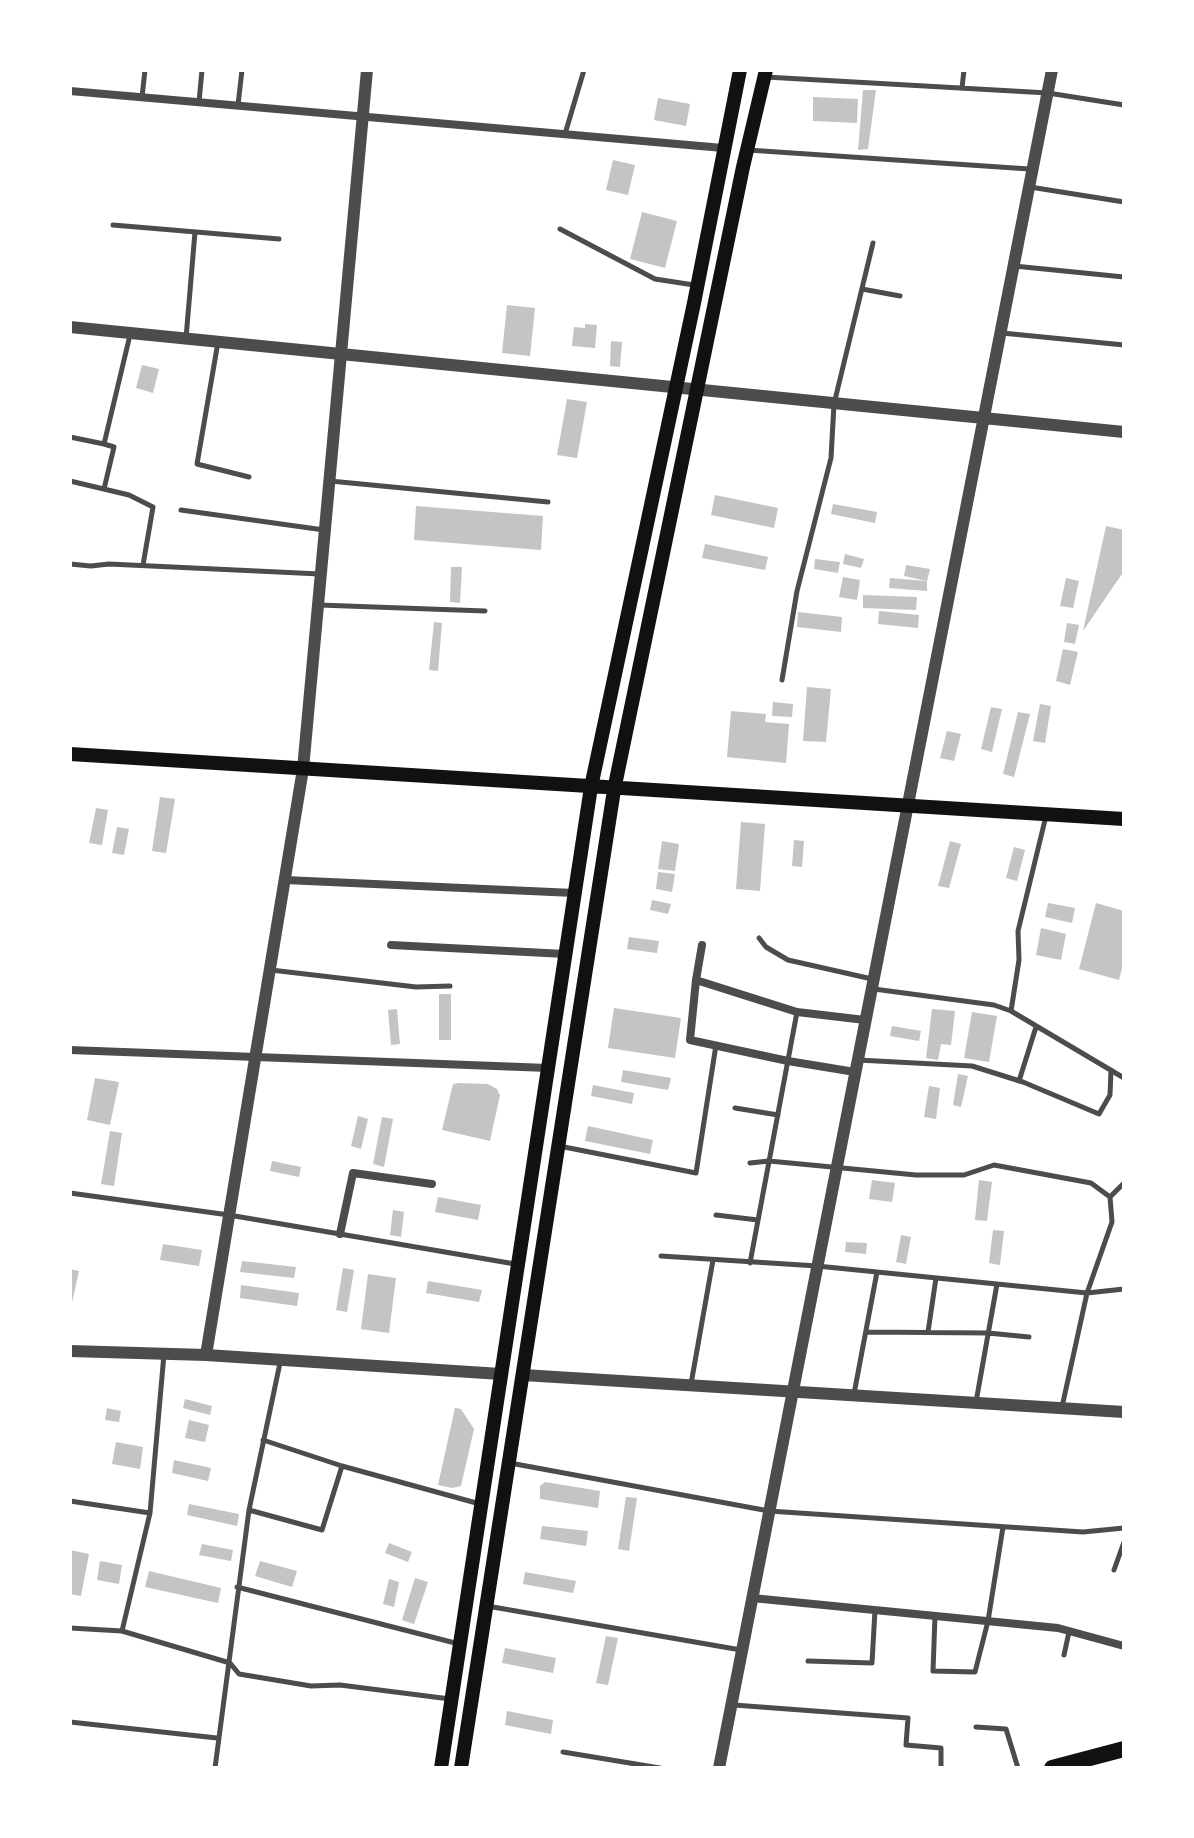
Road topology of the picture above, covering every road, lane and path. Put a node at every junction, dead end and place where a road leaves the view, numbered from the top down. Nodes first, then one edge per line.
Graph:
1 (145, 70) edge
2 (202, 70) edge
3 (242, 70) edge
4 (367, 70) edge
5 (584, 70) edge
6 (740, 70) edge
7 (964, 70) edge
8 (1052, 70) edge
9 (765, 73) edge
10 (962, 88) junction
11 (70, 91) edge
12 (1048, 93) junction
13 (142, 97) junction
14 (199, 103) junction
15 (1124, 105) edge
16 (238, 106) junction
17 (363, 117) junction
18 (565, 135) junction
19 (723, 148) junction
20 (747, 150) junction
21 (1032, 170) junction
22 (1029, 187) junction
23 (1124, 202) edge
24 (113, 225) dead end
25 (560, 229) dead end
26 (195, 232) junction
27 (279, 239) dead end
28 (873, 243) dead end
29 (1013, 266) junction
30 (1124, 277) edge
31 (698, 286) junction
32 (862, 289) junction
33 (900, 296) dead end
34 (70, 327) edge
35 (130, 333) junction
36 (1000, 333) junction
37 (186, 339) junction
38 (218, 341) junction
39 (1124, 345) edge
40 (341, 354) junction
41 (676, 387) junction
42 (697, 391) junction
43 (834, 404) junction
44 (983, 418) junction
45 (1124, 432) edge
46 (70, 437) edge
47 (104, 444) junction
48 (249, 477) dead end
49 (70, 481) edge
50 (329, 481) junction
51 (104, 489) junction
52 (548, 502) dead end
53 (181, 510) dead end
54 (325, 530) junction
55 (70, 564) edge
56 (143, 565) junction
57 (321, 574) junction
58 (318, 605) junction
59 (485, 611) dead end
60 (782, 680) dead end
61 (70, 754) edge
62 (303, 769) junction
63 (591, 787) junction
64 (614, 790) junction
65 (907, 807) junction
66 (1046, 815) junction
67 (1124, 819) edge
68 (285, 880) junction
69 (574, 893) junction
70 (759, 938) dead end
71 (391, 945) dead end
72 (702, 945) dead end
73 (565, 954) junction
74 (270, 969) junction
75 (696, 980) junction
76 (872, 984) junction
77 (450, 986) dead end
78 (1011, 1011) junction
79 (797, 1012) junction
80 (865, 1020) junction
81 (1036, 1027) junction
82 (716, 1045) junction
83 (70, 1050) edge
84 (256, 1057) junction
85 (788, 1061) junction
86 (856, 1066) junction
87 (548, 1068) junction
88 (571, 1069) junction
89 (1111, 1070) junction
90 (1124, 1078) edge
91 (1019, 1081) junction
92 (735, 1108) dead end
93 (778, 1115) junction
94 (558, 1146) junction
95 (769, 1161) junction
96 (750, 1163) dead end
97 (836, 1167) junction
98 (1124, 1183) edge
99 (432, 1184) dead end
100 (70, 1193) edge
101 (1110, 1197) junction
102 (229, 1215) junction
103 (716, 1215) dead end
104 (758, 1220) junction
105 (340, 1234) junction
106 (661, 1256) dead end
107 (713, 1260) junction
108 (750, 1263) junction
109 (518, 1265) junction
110 (817, 1266) junction
111 (877, 1272) junction
112 (936, 1278) junction
113 (997, 1284) junction
114 (1124, 1289) edge
115 (1087, 1293) junction
116 (866, 1332) junction
117 (928, 1332) junction
118 (988, 1333) junction
119 (1029, 1337) dead end
120 (70, 1351) edge
121 (164, 1353) junction
122 (206, 1355) junction
123 (280, 1360) junction
124 (501, 1374) junction
125 (523, 1375) junction
126 (691, 1385) junction
127 (792, 1392) junction
128 (854, 1395) junction
129 (976, 1403) junction
130 (1061, 1408) junction
131 (1124, 1412) edge
132 (263, 1440) junction
133 (509, 1462) junction
134 (342, 1466) junction
135 (70, 1501) edge
136 (481, 1504) junction
137 (249, 1510) junction
138 (769, 1511) junction
139 (150, 1513) junction
140 (1003, 1527) junction
141 (1124, 1528) edge
142 (1124, 1542) edge
143 (1114, 1570) dead end
144 (237, 1587) junction
145 (752, 1598) junction
146 (487, 1606) junction
147 (875, 1610) junction
148 (935, 1616) junction
149 (988, 1621) junction
150 (70, 1628) edge
151 (122, 1631) junction
152 (1069, 1631) junction
153 (460, 1644) junction
154 (1124, 1646) edge
155 (742, 1651) junction
156 (1064, 1655) dead end
157 (808, 1661) dead end
158 (230, 1663) junction
159 (451, 1699) junction
160 (731, 1705) junction
161 (70, 1722) edge
162 (976, 1727) dead end
163 (217, 1738) junction
164 (1124, 1749) edge
165 (563, 1752) dead end
166 (215, 1768) edge
167 (441, 1768) edge
168 (461, 1768) edge
169 (660, 1768) edge
170 (719, 1768) edge
171 (941, 1768) edge
172 (1018, 1768) edge
173 (1052, 1768) edge

1 - 13 lane
2 - 14 lane
3 - 16 lane
4 - 17 street
5 - 18 lane
6 - 19 main road
7 - 10 lane
8 - 12 street
9 - 10 lane
9 - 20 main road
10 - 12 lane
11 - 13 street
12 - 15 lane
12 - 21 street
13 - 14 street
14 - 16 street
16 - 17 street
17 - 18 street
17 - 40 street
18 - 19 street
19 - 20 main road
19 - 31 main road
20 - 21 lane
20 - 42 main road
21 - 22 street
22 - 23 lane
22 - 29 street
24 - 26 lane
25 - 31 lane
26 - 27 lane
26 - 37 lane
28 - 32 lane
29 - 30 lane
29 - 36 street
31 - 41 main road
32 - 33 lane
32 - 43 lane
34 - 35 street
35 - 37 street
35 - 47 lane
36 - 39 lane
36 - 44 street
37 - 38 street
38 - 40 street
38 - 48 lane
40 - 41 street
40 - 50 street
41 - 42 street
41 - 63 main road
42 - 43 street
42 - 64 main road
43 - 44 street
43 - 60 lane
44 - 45 street
44 - 65 street
46 - 47 lane
47 - 51 lane
49 - 51 lane
50 - 52 lane
50 - 54 street
51 - 56 lane
53 - 54 lane
54 - 57 street
55 - 56 lane
56 - 57 lane
57 - 58 street
58 - 59 lane
58 - 62 street
61 - 62 main road
62 - 63 main road
62 - 68 street
63 - 64 main road
63 - 69 main road
64 - 65 main road
64 - 88 main road
65 - 66 main road
65 - 76 street
66 - 67 main road
66 - 78 lane
68 - 69 street
68 - 74 street
69 - 73 main road
70 - 76 lane
71 - 73 street
72 - 75 street
73 - 87 main road
74 - 77 lane
74 - 84 street
75 - 79 street
75 - 82 street
76 - 78 lane
76 - 80 street
78 - 81 lane
79 - 80 street
79 - 85 lane
80 - 86 street
81 - 89 lane
81 - 91 lane
82 - 85 street
82 - 94 lane
83 - 84 street
84 - 87 street
84 - 102 street
85 - 86 street
85 - 93 lane
86 - 91 lane
86 - 97 street
87 - 88 main road
87 - 109 main road
88 - 94 main road
89 - 90 lane
89 - 91 lane
92 - 93 lane
93 - 95 lane
94 - 125 main road
95 - 96 lane
95 - 97 lane
95 - 104 lane
97 - 101 lane
97 - 110 street
98 - 101 lane
99 - 105 street
100 - 102 lane
101 - 115 lane
102 - 105 lane
102 - 122 street
103 - 104 lane
104 - 108 lane
105 - 109 lane
106 - 107 lane
107 - 108 lane
107 - 126 lane
108 - 110 lane
109 - 124 main road
110 - 111 lane
110 - 127 street
111 - 112 lane
111 - 116 lane
112 - 113 lane
112 - 117 lane
113 - 115 lane
113 - 118 lane
114 - 115 lane
115 - 130 lane
116 - 117 lane
116 - 128 lane
117 - 118 lane
118 - 119 lane
118 - 129 lane
120 - 121 street
121 - 122 street
121 - 139 lane
122 - 123 street
123 - 124 street
123 - 132 lane
124 - 125 main road
124 - 136 main road
125 - 126 street
125 - 133 main road
126 - 127 street
127 - 128 street
127 - 138 street
128 - 129 street
129 - 130 street
130 - 131 street
132 - 134 lane
132 - 137 lane
133 - 138 lane
133 - 146 main road
134 - 136 lane
134 - 137 lane
135 - 139 lane
136 - 153 main road
137 - 144 lane
138 - 140 lane
138 - 145 street
139 - 151 lane
140 - 141 lane
140 - 149 lane
142 - 143 lane
144 - 153 lane
144 - 158 lane
145 - 147 street
145 - 155 street
146 - 155 lane
146 - 168 main road
147 - 148 street
147 - 157 lane
148 - 149 street
148 - 149 lane
149 - 152 street
150 - 151 lane
151 - 158 lane
152 - 154 street
152 - 156 lane
153 - 159 main road
155 - 160 street
158 - 159 lane
158 - 163 lane
159 - 167 main road
160 - 170 street
160 - 171 lane
161 - 163 lane
162 - 172 lane
163 - 166 lane
164 - 173 main road
165 - 169 lane

